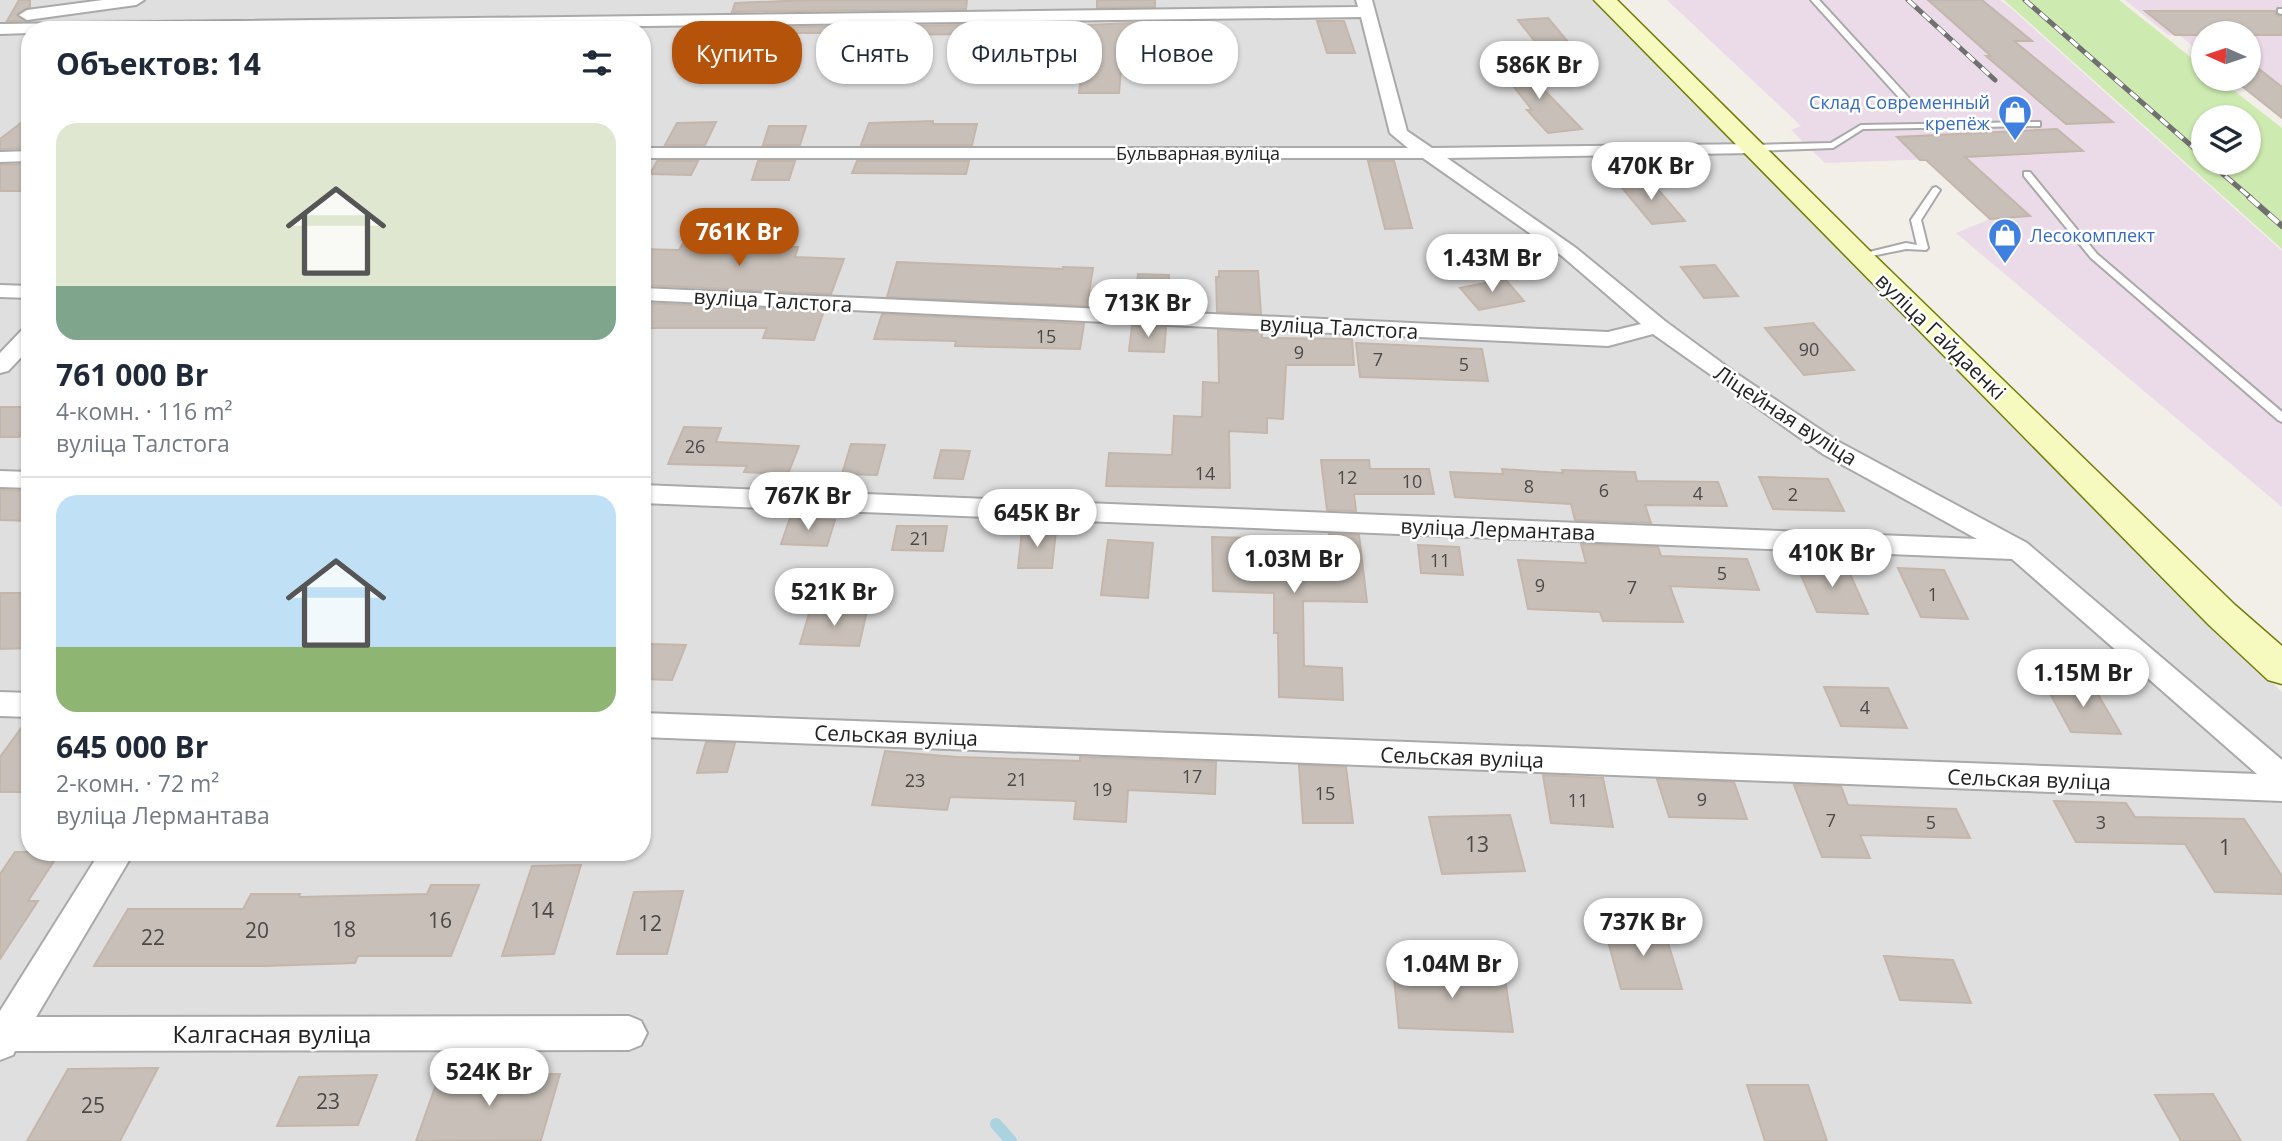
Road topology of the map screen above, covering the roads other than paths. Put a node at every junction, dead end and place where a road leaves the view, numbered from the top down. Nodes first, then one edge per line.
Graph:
1 (136, 0) edge
2 (1605, 0) edge
3 (1815, 0) edge
4 (1366, 6) edge
5 (0, 19) edge
6 (475, 21) edge
7 (0, 29) edge
8 (21, 29) edge
9 (1906, 100) dead end
10 (2037, 124) dead end
11 (1753, 148) junction
12 (651, 153) edge
13 (1430, 153) junction
14 (21, 156) edge
15 (0, 157) edge
16 (2027, 174) dead end
17 (1936, 190) dead end
18 (1860, 257) junction
19 (0, 291) edge
20 (21, 292) edge
21 (651, 294) edge
22 (1657, 326) junction
23 (21, 344) edge
24 (0, 366) edge
25 (2282, 418) edge
26 (0, 479) edge
27 (21, 480) edge
28 (651, 494) edge
29 (2018, 550) junction
30 (2282, 668) edge
31 (0, 704) edge
32 (21, 705) edge
33 (651, 725) edge
34 (2282, 778) edge
35 (2282, 788) edge
36 (112, 861) edge
37 (629, 1033) dead end
38 (2, 1037) edge

1 - 5 street
2 - 11 street, вуліца Гайдаенкі
3 - 9 lane
4 - 6 street
4 - 13 street, Ліцейная вуліца
7 - 8 street
10 - 11 lane
11 - 13 street, Бульварная вуліца
11 - 18 street, вуліца Гайдаенкі
12 - 13 street, Бульварная вуліца
13 - 22 street, Ліцейная вуліца
14 - 15 street
16 - 25 lane
17 - 18 lane
18 - 30 street, вуліца Гайдаенкі
19 - 20 street
21 - 22 street, вуліца Талстога
22 - 29 street, Ліцейная вуліца
23 - 24 street
26 - 27 street
28 - 29 street, вуліца Лермантава
29 - 34 street, Ліцейная вуліца
31 - 32 street
33 - 35 street, Сельская вуліца
36 - 38 street
37 - 38 street, Калгасная вуліца

